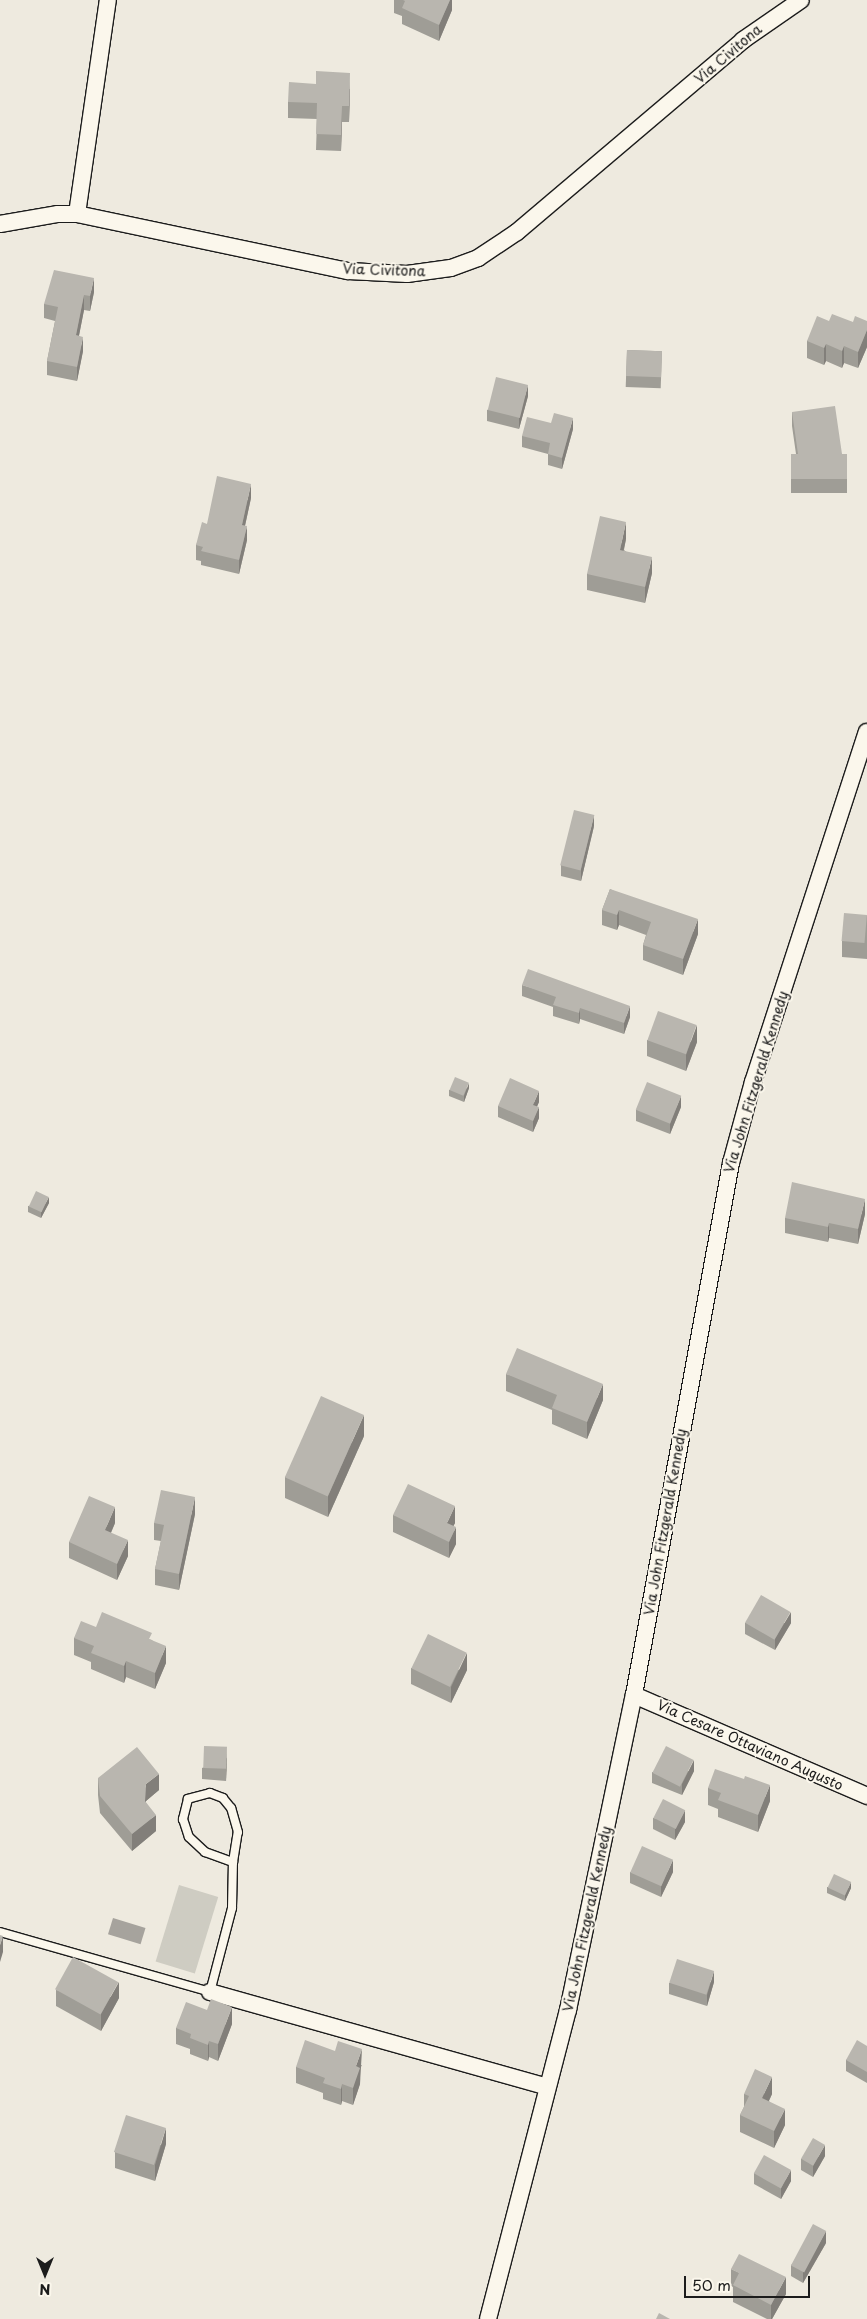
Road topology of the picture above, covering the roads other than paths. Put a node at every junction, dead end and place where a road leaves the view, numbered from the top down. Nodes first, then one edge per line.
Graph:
1 (108, 0) edge
2 (801, 0) edge
3 (77, 214) junction
4 (0, 224) edge
5 (867, 732) edge
6 (634, 1694) junction
7 (867, 1796) edge
8 (233, 1862) junction
9 (0, 1932) edge
10 (210, 1992) junction
11 (547, 2087) junction
12 (488, 2319) edge

1 - 3 street
2 - 3 street, Via Civitona
3 - 4 street, Via Civitona
5 - 6 street, Via John Fitzgerald Kennedy
6 - 7 street, Via Cesare Ottaviano Augusto
6 - 11 street, Via John Fitzgerald Kennedy
8 - 8 lane
8 - 10 lane
9 - 10 lane
10 - 11 street
11 - 12 street, Via John Fitzgerald Kennedy

